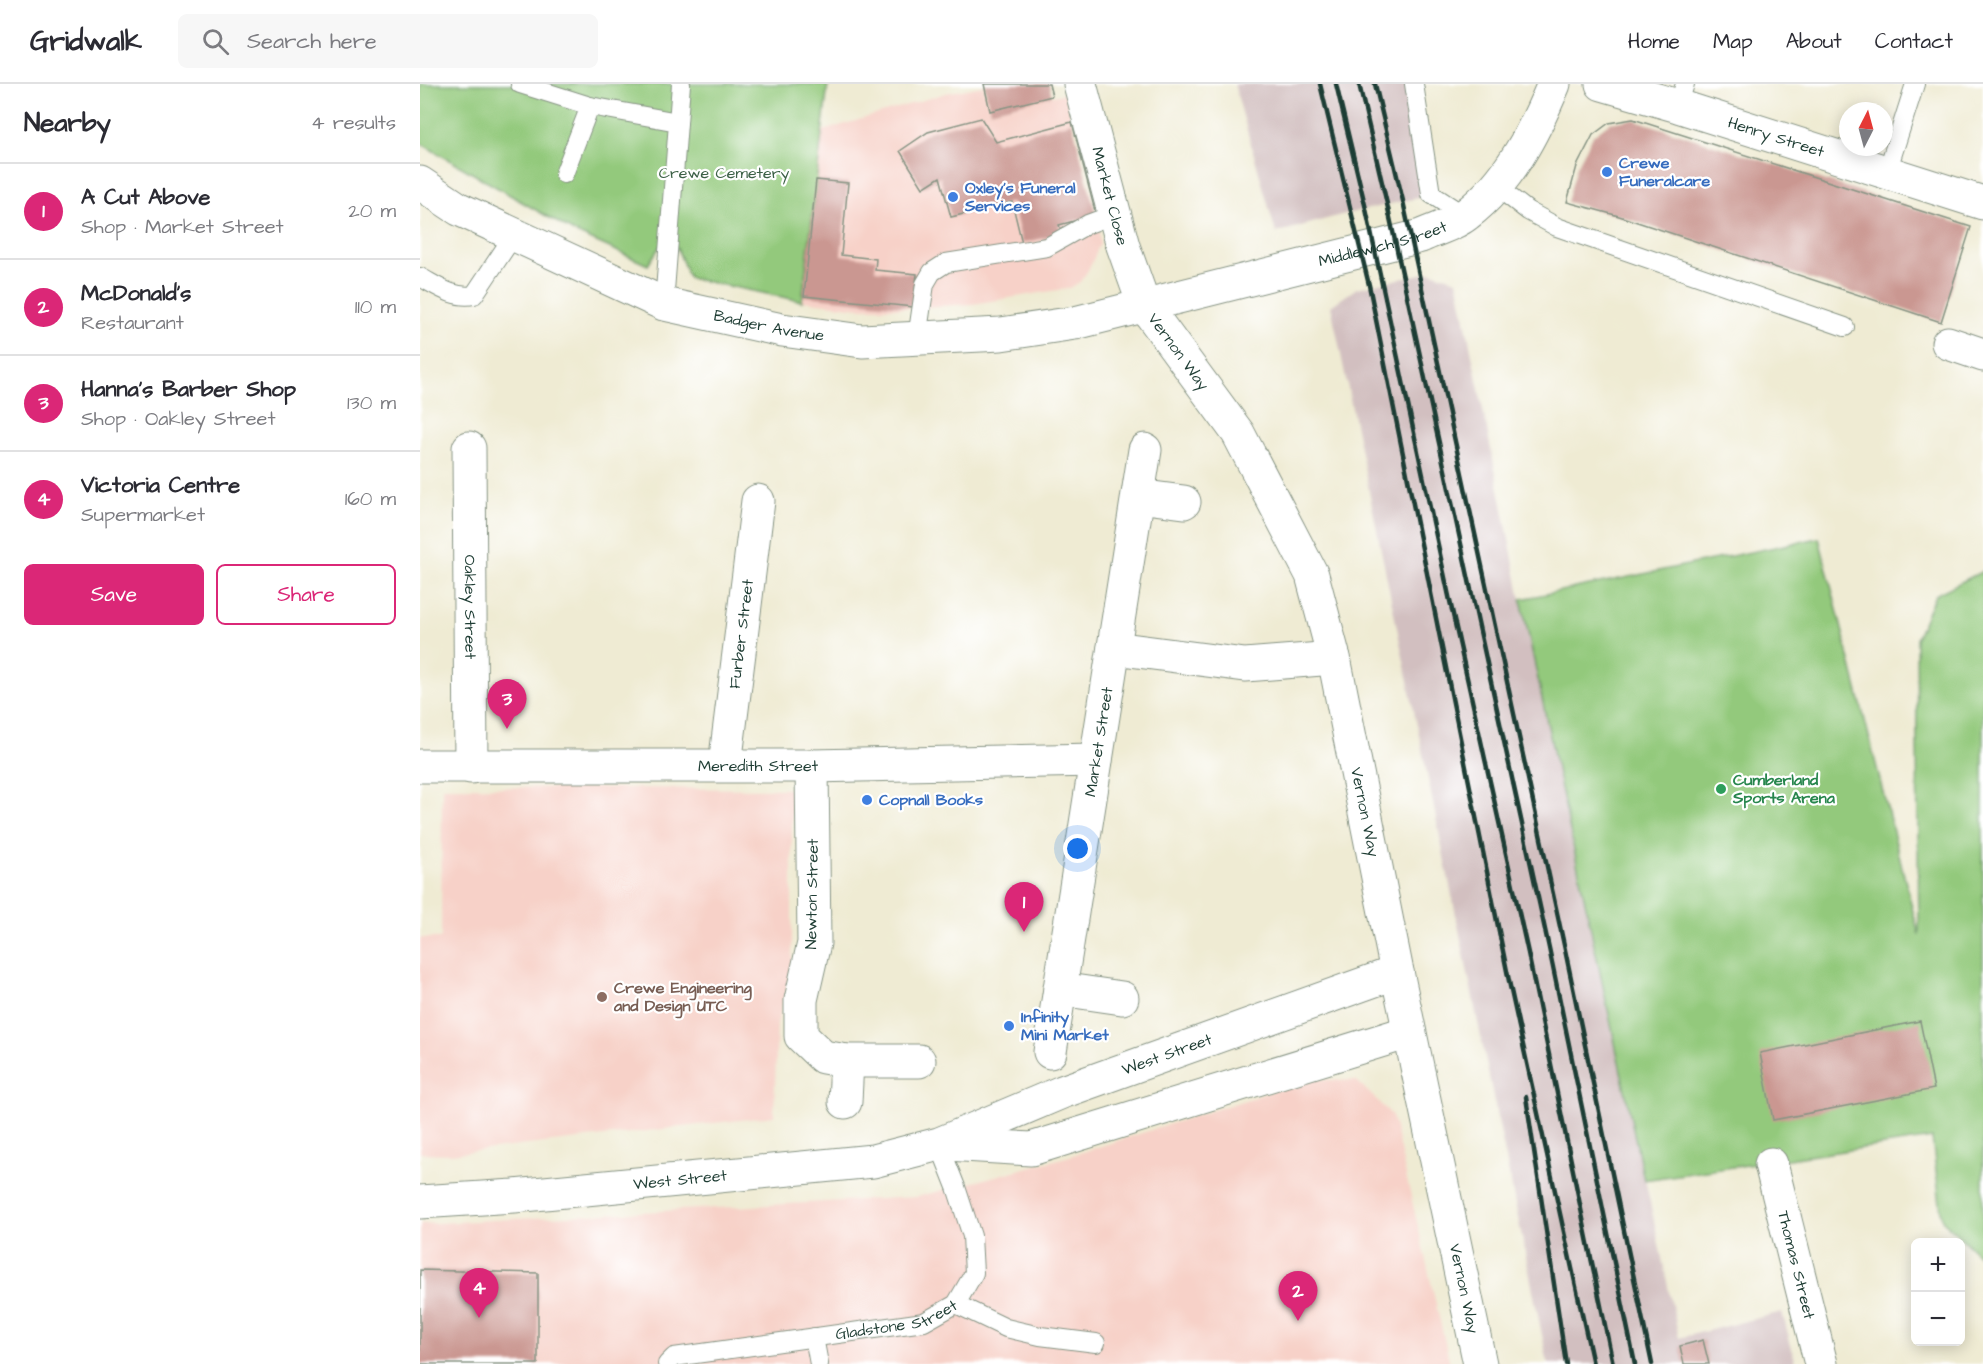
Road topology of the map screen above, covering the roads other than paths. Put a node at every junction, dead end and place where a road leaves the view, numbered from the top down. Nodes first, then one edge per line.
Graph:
1 (520, 84) edge
2 (681, 84) edge
3 (1080, 84) edge
4 (1414, 84) edge
5 (1554, 84) edge
6 (1602, 84) edge
7 (1915, 84) edge
8 (1681, 95) edge
9 (590, 106) junction
10 (678, 122) junction
11 (1887, 172) junction
12 (564, 174) dead end
13 (420, 183) edge
14 (1497, 187) junction
15 (1983, 203) edge
16 (1115, 214) junction
17 (1465, 216) junction
18 (514, 235) junction
19 (420, 277) edge
20 (664, 304) junction
21 (1144, 305) junction
22 (1845, 327) dead end
23 (917, 338) junction
24 (1948, 343) dead end
25 (1983, 355) edge
26 (469, 448) dead end
27 (1145, 450) dead end
28 (1138, 496) junction
29 (758, 501) dead end
30 (1184, 502) dead end
31 (1114, 648) junction
32 (1334, 658) junction
33 (1096, 760) junction
34 (725, 765) junction
35 (420, 766) edge
36 (812, 766) junction
37 (471, 767) junction
38 (1397, 972) junction
39 (1060, 989) junction
40 (1122, 998) dead end
41 (1409, 1032) junction
42 (1050, 1052) dead end
43 (848, 1061) junction
44 (919, 1061) dead end
45 (845, 1102) dead end
46 (939, 1144) junction
47 (1772, 1164) dead end
48 (420, 1202) edge
49 (956, 1304) junction
50 (814, 1337) junction
51 (1096, 1343) dead end
52 (667, 1364) edge
53 (819, 1364) edge
54 (1480, 1364) edge
55 (1821, 1364) edge

1 - 9 lane
2 - 10 lane
3 - 16 street, Market Close
4 - 17 lane
5 - 14 street, Middlewich Street
6 - 8 street, Henry Street
7 - 11 lane
8 - 11 street, Henry Street
9 - 10 lane
9 - 12 lane
10 - 20 lane
11 - 15 street, Henry Street
13 - 18 street, Badger Avenue
14 - 17 street, Middlewich Street
14 - 22 lane
16 - 21 street, Market Close
16 - 23 lane
17 - 21 street, Middlewich Street
18 - 19 lane
18 - 20 street, Badger Avenue
20 - 23 street, Badger Avenue
21 - 23 street, Badger Avenue
21 - 32 street, Vernon Way
24 - 25 street
26 - 37 street, Oakley Street
27 - 28 street, Market Street
28 - 30 street
28 - 31 street, Market Street
29 - 34 street, Furber Street
31 - 32 street
31 - 33 street, Market Street
32 - 38 street, Vernon Way
33 - 36 street, Meredith Street
33 - 39 street, Market Street
34 - 36 street, Meredith Street
34 - 37 street, Meredith Street
35 - 37 street, Meredith Street
36 - 43 street, Newton Street
38 - 41 street, Vernon Way
38 - 46 street, West Street
39 - 40 street
39 - 42 street, Market Street
41 - 46 street, West Street
41 - 54 street, Vernon Way
43 - 44 street, Newton Street
43 - 45 street
46 - 48 street, West Street
46 - 49 lane, Gladstone Street
47 - 55 street, Thomas Street
49 - 50 lane, Gladstone Street
49 - 51 lane
50 - 52 lane, Gladstone Street
50 - 53 lane

